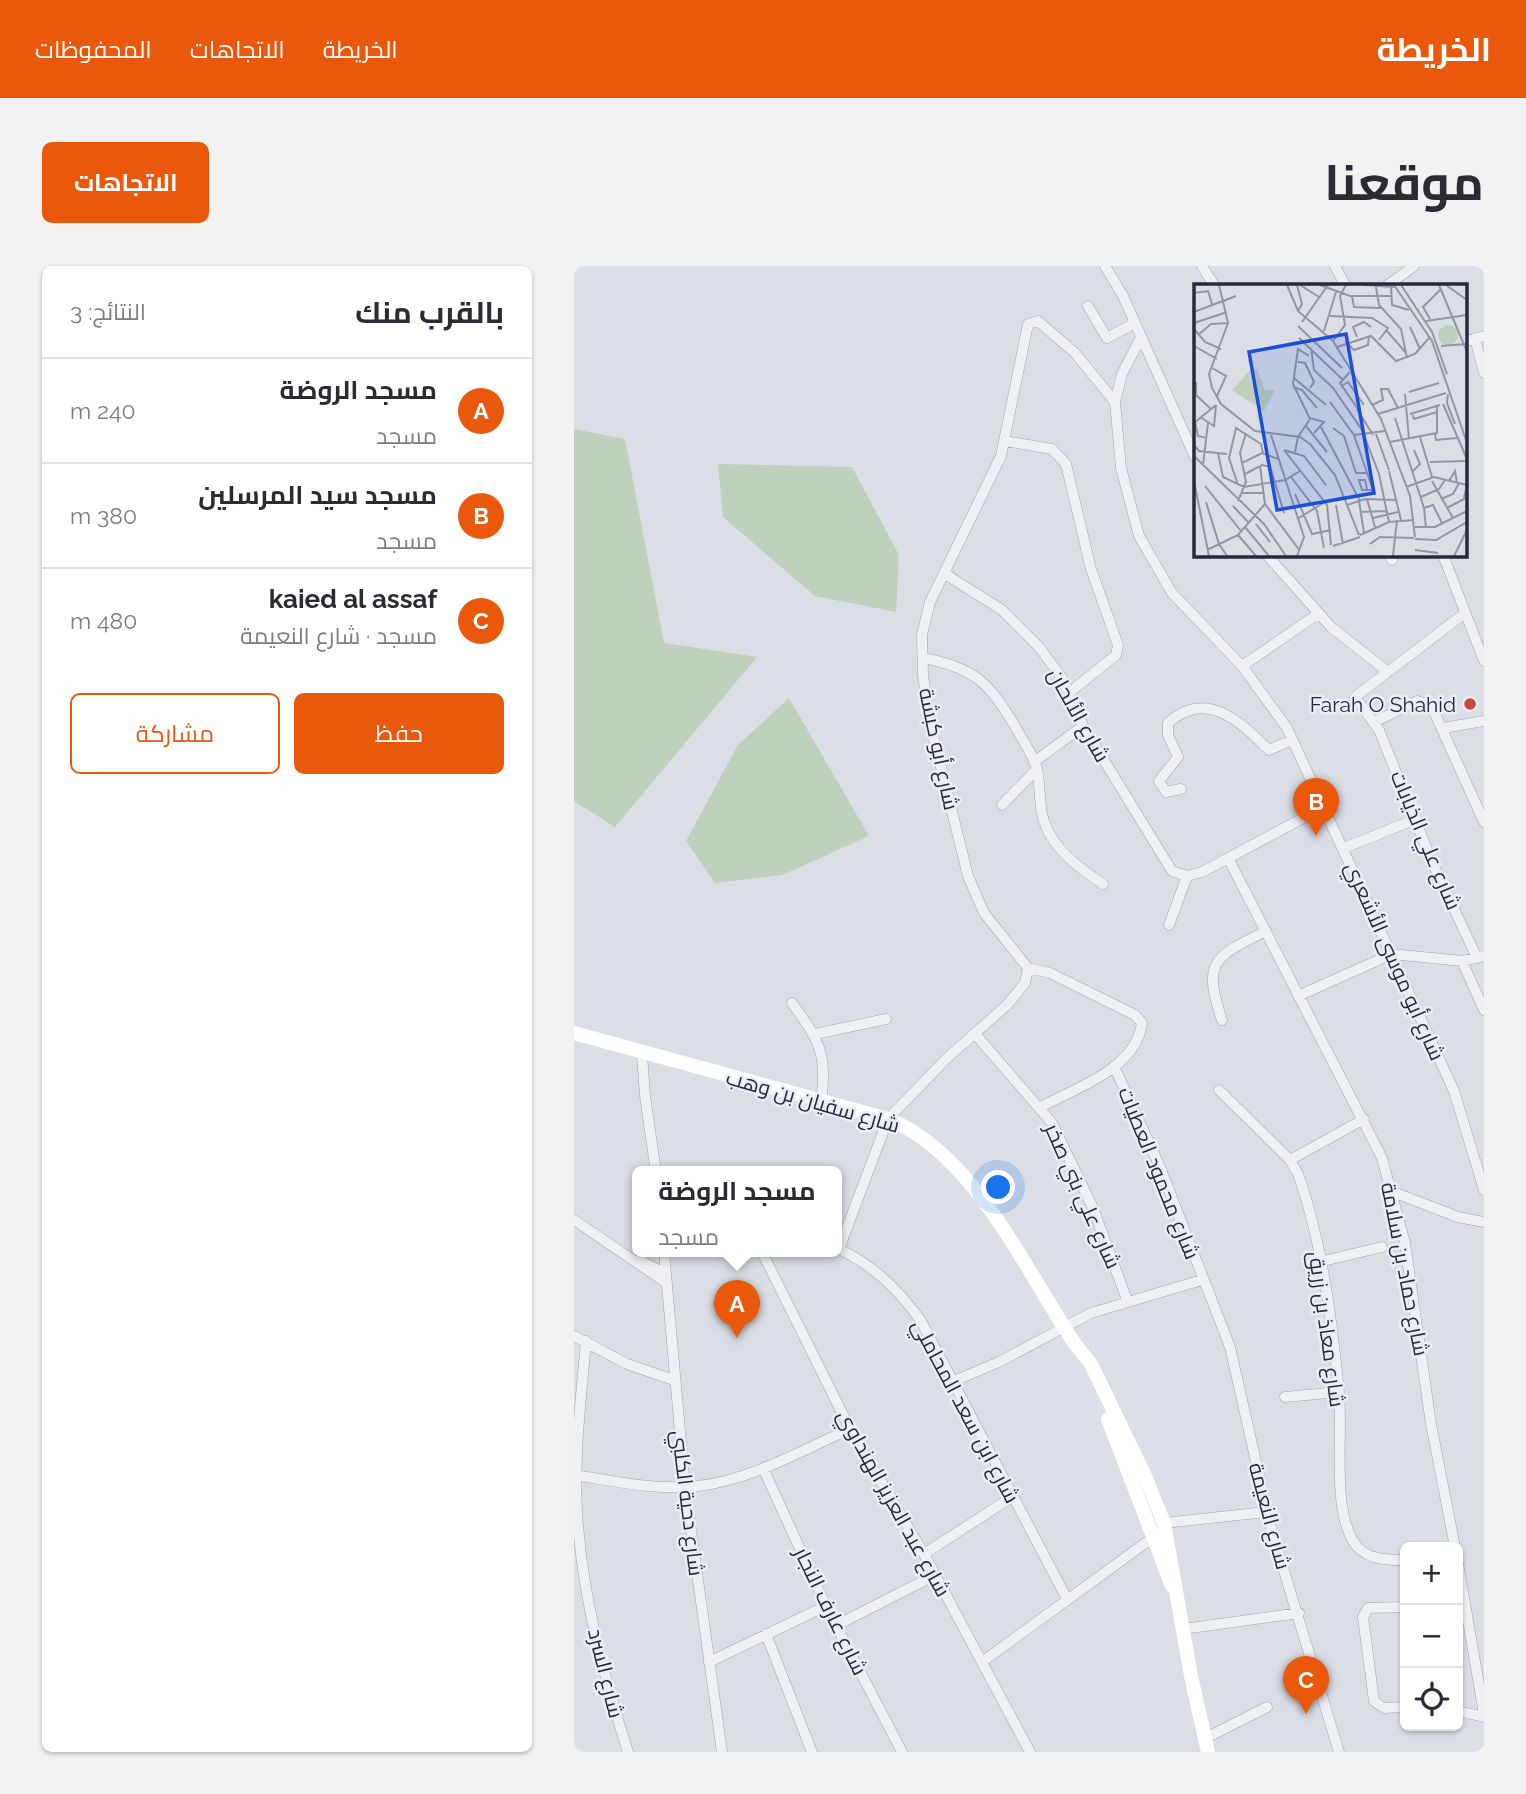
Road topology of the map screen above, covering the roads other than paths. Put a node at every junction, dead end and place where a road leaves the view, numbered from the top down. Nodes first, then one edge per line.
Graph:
1 (1105, 266) edge
2 (1202, 266) edge
3 (1335, 266) edge
4 (1414, 266) edge
5 (1403, 270) edge
6 (1213, 284) edge
7 (1344, 284) edge
8 (1389, 284) edge
9 (1088, 306) dead end
10 (1135, 323) junction
11 (1141, 337) junction
12 (1475, 338) edge
13 (1484, 373) edge
14 (1115, 402) junction
15 (1005, 441) junction
16 (1194, 454) edge
17 (1268, 556) edge
18 (1443, 556) edge
19 (945, 574) junction
20 (1465, 613) junction
21 (1318, 614) junction
22 (923, 658) junction
23 (1484, 661) edge
24 (1242, 666) junction
25 (1388, 672) junction
26 (1070, 692) junction
27 (1484, 721) edge
28 (1374, 722) junction
29 (1083, 726) junction
30 (1443, 728) junction
31 (1292, 740) junction
32 (1036, 765) junction
33 (1181, 789) dead end
34 (1002, 805) dead end
35 (1322, 807) junction
36 (1416, 819) junction
37 (1484, 822) edge
38 (1343, 848) junction
39 (1228, 858) junction
40 (1187, 876) junction
41 (1103, 884) dead end
42 (1169, 925) dead end
43 (1266, 931) junction
44 (1392, 954) junction
45 (1481, 957) edge
46 (1462, 961) junction
47 (1028, 968) junction
48 (1298, 996) junction
49 (792, 1003) dead end
50 (1484, 1010) edge
51 (886, 1019) dead end
52 (1223, 1020) dead end
53 (574, 1033) edge
54 (815, 1034) junction
55 (975, 1034) junction
56 (642, 1054) junction
57 (1114, 1066) junction
58 (1219, 1090) dead end
59 (821, 1101) junction
60 (1041, 1107) junction
61 (888, 1119) junction
62 (1364, 1119) junction
63 (1290, 1160) junction
64 (657, 1166) edge
65 (1484, 1190) edge
66 (1393, 1192) junction
67 (574, 1220) edge
68 (1484, 1222) edge
69 (842, 1239) edge
70 (1382, 1247) dead end
71 (842, 1251) edge
72 (649, 1257) edge
73 (664, 1257) edge
74 (764, 1257) edge
75 (628, 1258) junction
76 (642, 1261) junction
77 (1319, 1262) junction
78 (666, 1278) junction
79 (1202, 1280) junction
80 (1127, 1300) junction
81 (1063, 1327) junction
82 (574, 1336) edge
83 (586, 1341) junction
84 (1074, 1344) junction
85 (674, 1380) junction
86 (954, 1381) junction
87 (1339, 1392) junction
88 (1285, 1397) dead end
89 (850, 1429) junction
90 (763, 1468) junction
91 (575, 1475) edge
92 (685, 1487) junction
93 (1012, 1497) junction
94 (1266, 1512) junction
95 (1164, 1523) junction
96 (1154, 1536) junction
97 (1454, 1542) edge
98 (924, 1554) junction
99 (1400, 1559) edge
100 (935, 1575) junction
101 (1175, 1591) junction
102 (1463, 1592) edge
103 (1067, 1599) junction
104 (826, 1606) junction
105 (1400, 1607) edge
106 (1299, 1614) junction
107 (837, 1625) junction
108 (1183, 1629) junction
109 (766, 1634) junction
110 (709, 1662) junction
111 (982, 1662) junction
112 (1267, 1707) dead end
113 (1400, 1707) edge
114 (1463, 1713) edge
115 (1484, 1716) edge
116 (1207, 1748) edge
117 (628, 1752) edge
118 (722, 1752) edge
119 (812, 1752) edge
120 (902, 1752) edge
121 (1029, 1752) edge
122 (1339, 1752) edge

1 - 10 street
2 - 6 street
3 - 7 street
4 - 5 street
5 - 8 street
9 - 10 street
10 - 11 street
11 - 14 street, شارع أبو موسى الأشعري
11 - 16 street
12 - 13 street
14 - 15 street, شارع أبو كبشة
14 - 24 street, شارع أبو موسى الأشعري
15 - 19 street, شارع أبو كبشة
15 - 26 street
17 - 21 street
18 - 20 street
19 - 22 street, شارع أبو كبشة
19 - 26 street, شارع الألحان
20 - 23 street
20 - 25 street
21 - 24 street
21 - 25 street
22 - 32 street
22 - 47 street, شارع أبو كبشة
24 - 31 street, شارع أبو موسى الأشعري
25 - 28 street, شارع علي الذيابات
26 - 29 street, شارع الألحان
27 - 30 street
28 - 30 street
28 - 36 street, شارع علي الذيابات
29 - 32 street
29 - 40 street, شارع الألحان
30 - 37 street
31 - 33 street
31 - 35 street, شارع أبو موسى الأشعري
32 - 34 street
32 - 41 street
35 - 38 street, شارع أبو موسى الأشعري
35 - 39 street
36 - 38 street
36 - 45 street, شارع علي الذيابات
38 - 44 street, شارع أبو موسى الأشعري
39 - 40 street
39 - 43 street, شارع حماد بن سلامة
40 - 42 street
43 - 48 street, شارع حماد بن سلامة
43 - 52 street
44 - 46 street
44 - 48 street
44 - 65 street, شارع أبو موسى الأشعري
45 - 46 street
46 - 50 street
47 - 55 street
47 - 57 street, شارع محمود العطيات
48 - 62 street, شارع حماد بن سلامة
49 - 54 street
51 - 54 street
53 - 56 street, شارع سفيان بن وهب
54 - 59 street
55 - 60 street, شارع علي بني صخر
55 - 61 street
56 - 59 street, شارع سفيان بن وهب
56 - 64 street
57 - 60 street, شارع محمود العطيات
57 - 79 street, شارع محمود العطيات
58 - 63 street, شارع معاذ بن زريق
59 - 61 street, شارع سفيان بن وهب
60 - 80 street, شارع علي بني صخر
61 - 69 street
61 - 81 street, شارع سفيان بن وهب
62 - 63 street
62 - 66 street, شارع حماد بن سلامة
63 - 77 street, شارع معاذ بن زريق
66 - 68 street
66 - 97 street, شارع حماد بن سلامة
67 - 75 street
70 - 77 street
71 - 86 street, شارع ابن سعد المحاملي
72 - 76 street
73 - 78 street, شارع دحية الكلبي
74 - 89 street, شارع عبد العزيز الهنداوي
75 - 76 street
75 - 78 street
76 - 78 street
77 - 87 street, شارع معاذ بن زريق
78 - 85 street, شارع دحية الكلبي
79 - 80 street
79 - 94 street, شارع النعيمة
80 - 81 street
81 - 84 street, شارع سفيان بن وهب
81 - 86 street
82 - 83 street
83 - 85 street
83 - 91 street, شارع السرد
84 - 95 street, شارع سفيان بن وهب
84 - 96 street, شارع سفيان بن وهب
85 - 92 street, شارع دحية الكلبي
86 - 93 street, شارع ابن سعد المحاملي
87 - 88 street
87 - 99 street, شارع معاذ بن زريق
89 - 90 street
89 - 98 street, شارع عبد العزيز الهنداوي
90 - 92 street
90 - 104 street, شارع عارف النجار
91 - 92 street
91 - 117 street, شارع السرد
92 - 110 street, شارع دحية الكلبي
93 - 98 street
93 - 103 street, شارع ابن سعد المحاملي
94 - 95 street
94 - 106 street, شارع النعيمة
95 - 101 street, شارع سفيان بن وهب
96 - 101 street, شارع سفيان بن وهب
96 - 103 street
98 - 100 street, شارع عبد العزيز الهنداوي
100 - 107 street
100 - 111 street, شارع عبد العزيز الهنداوي
101 - 108 street, شارع سفيان بن وهب
102 - 115 street
103 - 111 street
104 - 107 street, شارع عارف النجار
104 - 109 street
105 - 113 street
106 - 108 street
106 - 122 street, شارع النعيمة
107 - 120 street, شارع عارف النجار
108 - 116 street, شارع سفيان بن وهب
109 - 110 street
109 - 119 street
110 - 118 street, شارع دحية الكلبي
111 - 121 street, شارع عبد العزيز الهنداوي
112 - 116 street
114 - 115 street

